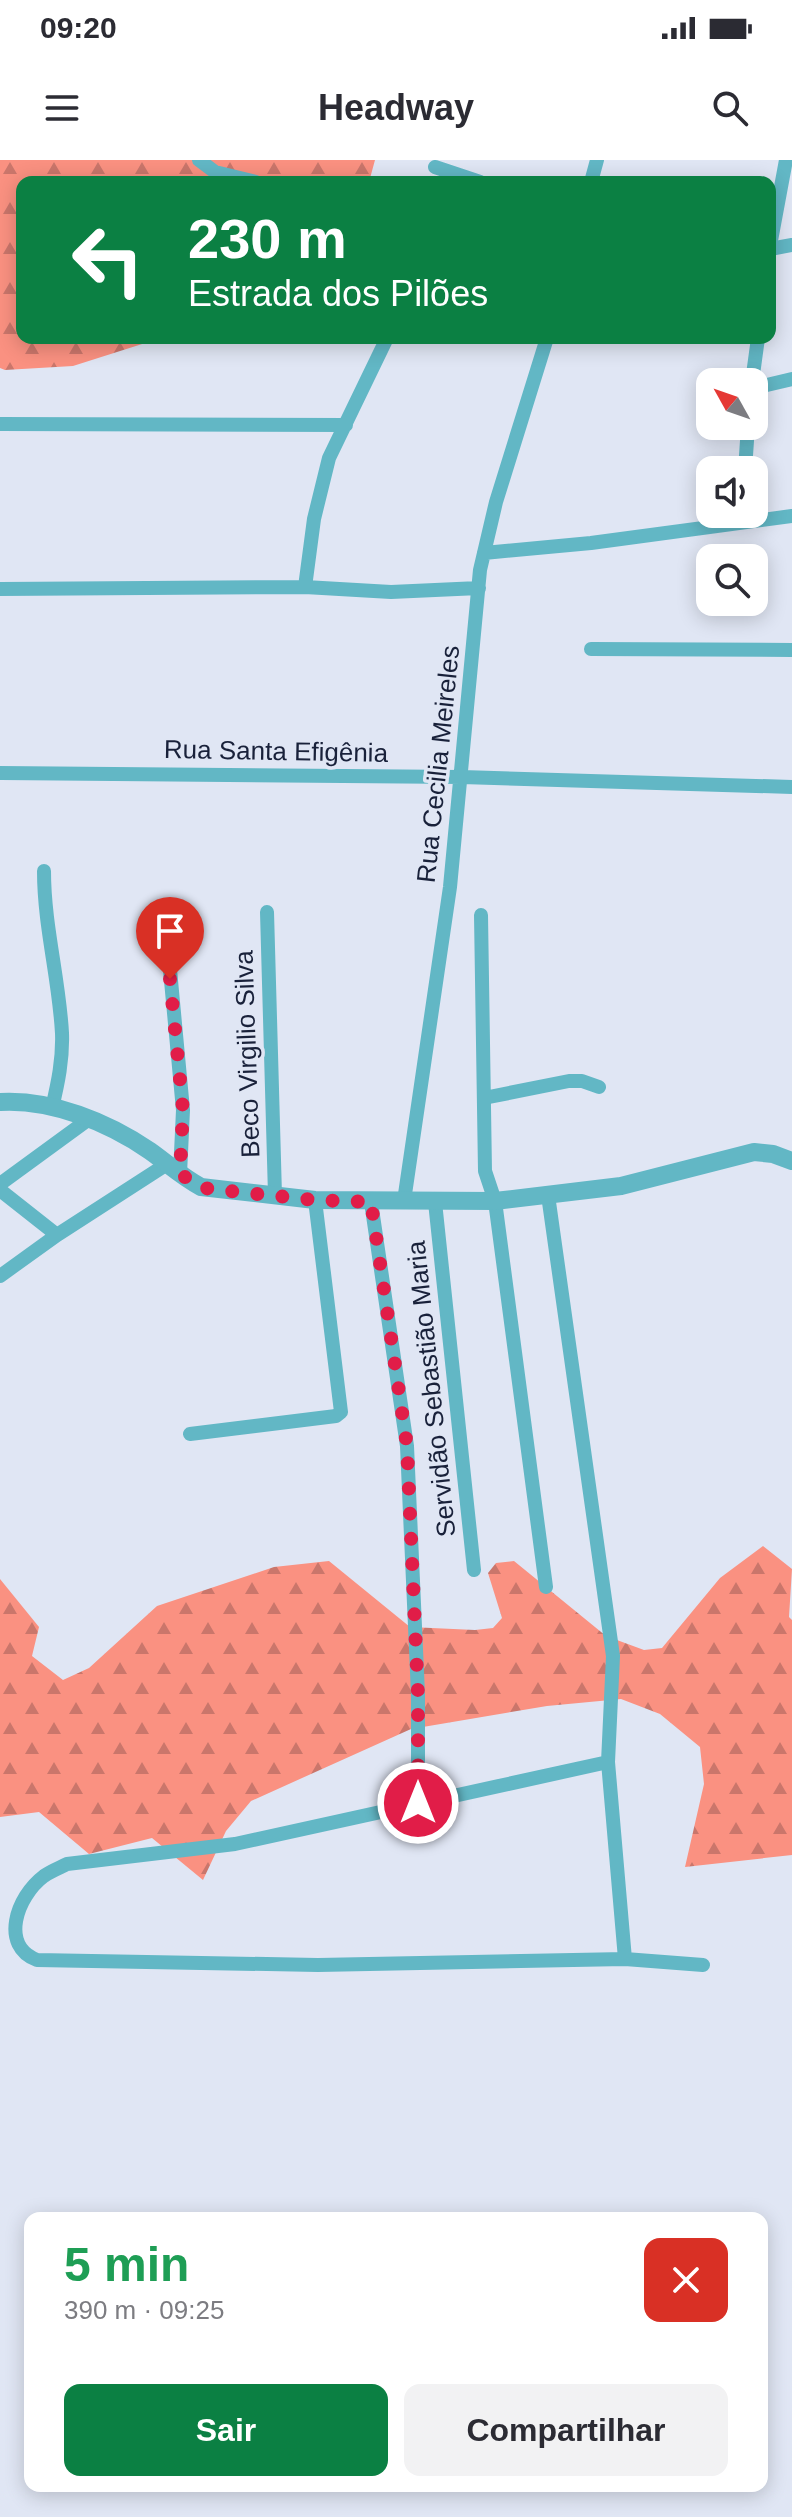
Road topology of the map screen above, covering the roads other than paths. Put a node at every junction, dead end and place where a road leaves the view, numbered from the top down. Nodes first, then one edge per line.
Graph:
1 (199, 160) edge
2 (786, 160) edge
3 (434, 170) edge
4 (231, 176) edge
5 (457, 176) edge
6 (776, 215) edge
7 (384, 344) edge
8 (545, 344) edge
9 (757, 344) edge
10 (755, 368) edge
11 (792, 379) edge
12 (768, 383) edge
13 (0, 424) edge
14 (346, 425) junction
15 (792, 516) edge
16 (768, 517) edge
17 (696, 526) edge
18 (484, 553) junction
19 (305, 587) junction
20 (479, 588) junction
21 (0, 589) edge
22 (591, 649) dead end
23 (792, 650) edge
24 (0, 773) edge
25 (462, 777) junction
26 (792, 787) edge
27 (44, 871) dead end
28 (267, 912) dead end
29 (481, 915) dead end
30 (169, 959) dead end
31 (599, 1087) dead end
32 (484, 1098) junction
33 (0, 1102) edge
34 (52, 1108) junction
35 (89, 1119) junction
36 (792, 1161) edge
37 (173, 1169) junction
38 (0, 1187) edge
39 (275, 1195) junction
40 (548, 1195) junction
41 (315, 1200) junction
42 (404, 1201) junction
43 (495, 1201) junction
44 (371, 1202) junction
45 (435, 1202) junction
46 (57, 1235) junction
47 (0, 1276) edge
48 (190, 1434) dead end
49 (474, 1570) dead end
50 (546, 1587) dead end
51 (608, 1762) junction
52 (418, 1803) junction
53 (625, 1959) junction
54 (703, 1965) dead end

1 - 4 street
2 - 6 street
3 - 5 street
7 - 14 street
8 - 18 street, Rua Cecilia Meireles
9 - 10 street
11 - 12 street
13 - 14 street
14 - 19 street
15 - 16 street
17 - 18 street
18 - 20 street, Rua Cecilia Meireles
19 - 20 street
19 - 21 street
20 - 25 street, Rua Cecilia Meireles
22 - 23 street
24 - 25 street, Rua Santa Efigênia
25 - 26 street, Rua Santa Efigênia
25 - 42 street, Rua Cecilia Meireles
27 - 34 street
28 - 39 street, Beco Virgilio Silva
29 - 32 street
30 - 37 street
31 - 32 street
32 - 43 street
33 - 34 street
34 - 35 street
35 - 37 street
35 - 38 street
36 - 40 street
37 - 39 street
37 - 46 street
38 - 46 street
39 - 41 street
40 - 43 street
40 - 51 street
41 - 44 street
41 - 48 street
42 - 44 street
42 - 45 street
43 - 45 street
43 - 50 street
44 - 52 street
45 - 49 street, Servidão Sebastião Maria
46 - 47 street
51 - 52 street
51 - 53 street
52 - 53 street
53 - 54 street

